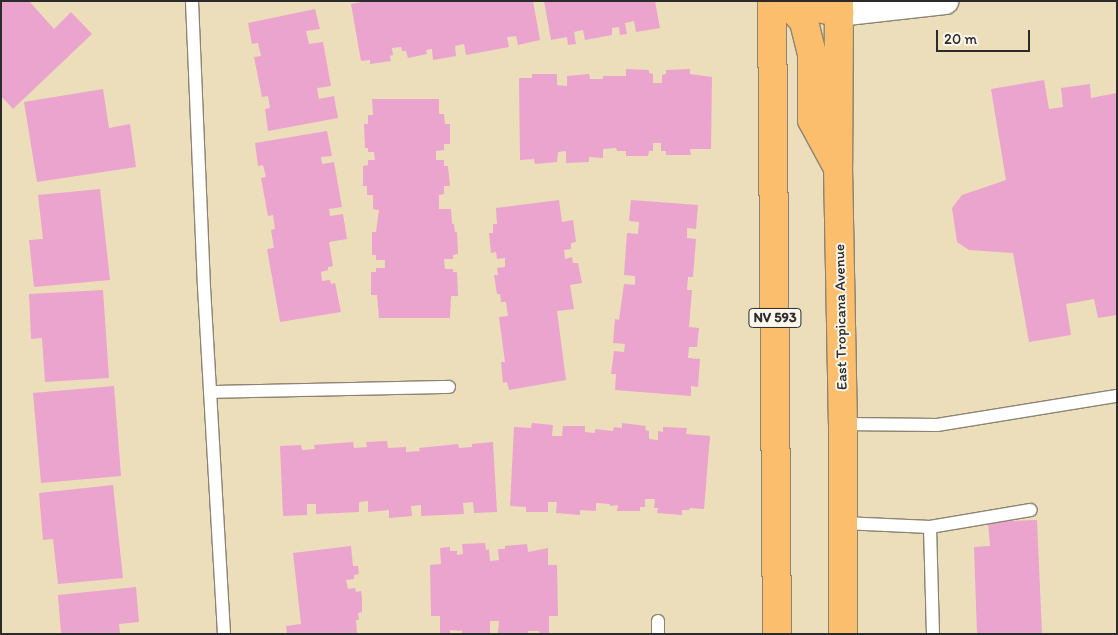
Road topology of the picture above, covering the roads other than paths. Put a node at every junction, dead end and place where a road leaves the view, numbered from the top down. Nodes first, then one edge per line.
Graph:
1 (192, 1) edge
2 (772, 1) edge
3 (786, 1) edge
4 (945, 1) edge
5 (832, 5) edge
6 (838, 168) junction
7 (449, 387) dead end
8 (210, 392) junction
9 (1117, 396) edge
10 (843, 424) junction
11 (1032, 510) dead end
12 (843, 523) junction
13 (930, 526) junction
14 (224, 634) edge
15 (777, 634) edge
16 (843, 634) edge
17 (933, 634) edge

1 - 8 lane
2 - 15 main road, NV 593
3 - 6 main road
4 - 5 street
5 - 6 main road, East Tropicana Avenue
6 - 10 main road, East Tropicana Avenue
7 - 8 lane
8 - 14 lane
9 - 10 lane
10 - 12 main road, East Tropicana Avenue
11 - 13 lane
12 - 13 lane
12 - 16 main road, East Tropicana Avenue
13 - 17 lane

